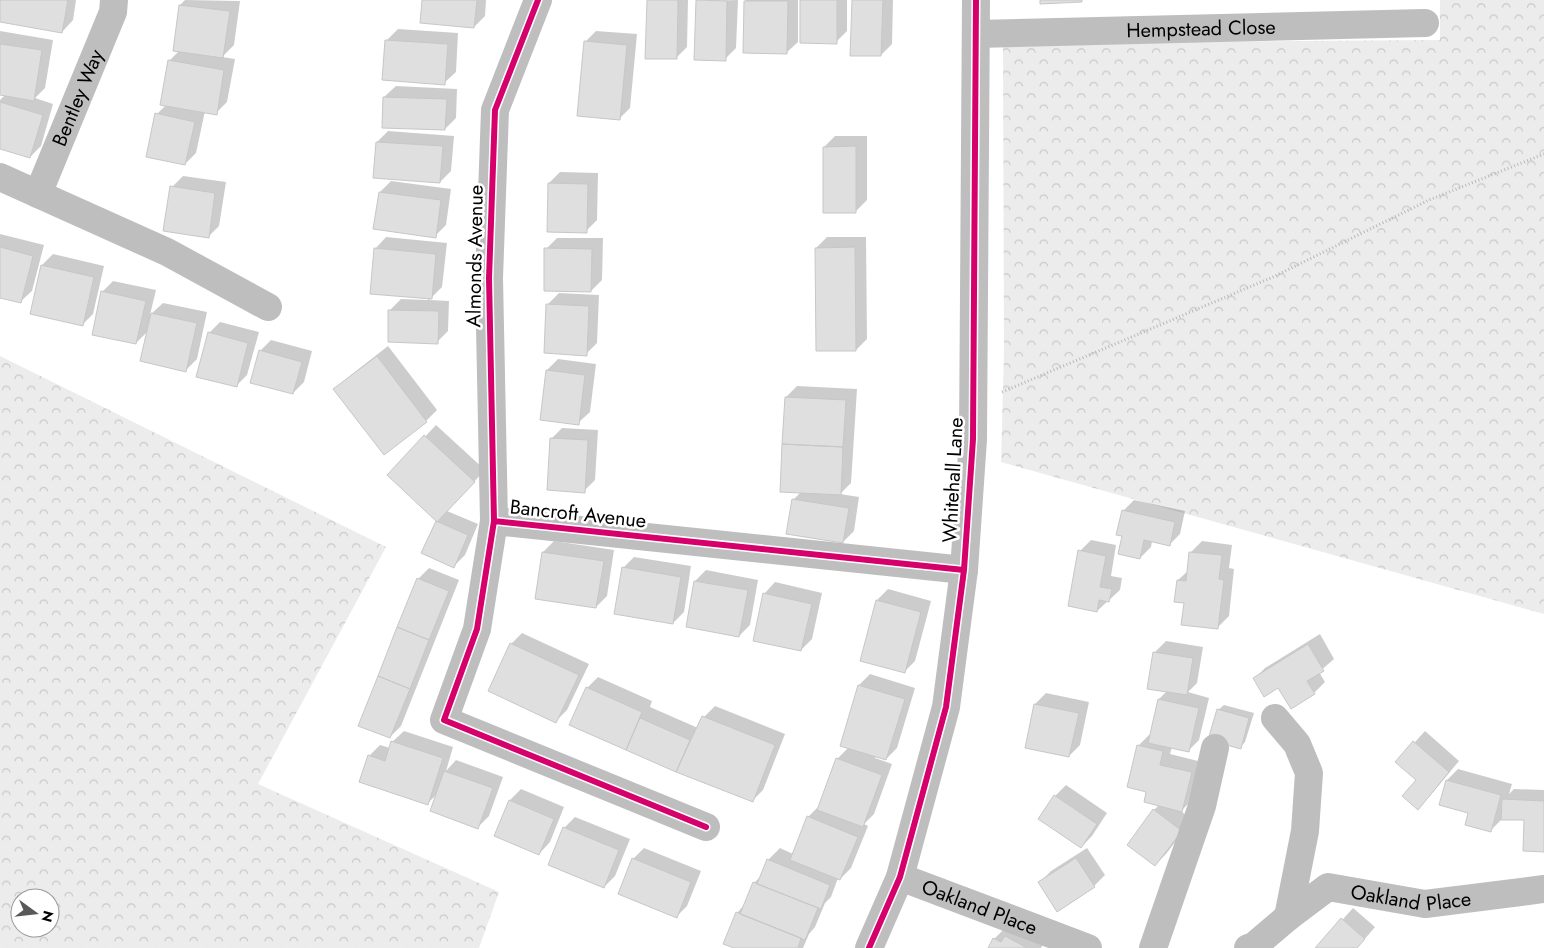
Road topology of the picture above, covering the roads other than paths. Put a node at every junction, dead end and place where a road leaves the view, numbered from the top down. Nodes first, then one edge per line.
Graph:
1 (114, 0) edge
2 (538, 0) edge
3 (976, 0) edge
4 (1425, 23) dead end
5 (976, 34) junction
6 (0, 177) edge
7 (38, 194) junction
8 (268, 307) dead end
9 (494, 521) junction
10 (964, 570) junction
11 (1275, 718) dead end
12 (1214, 748) dead end
13 (706, 826) dead end
14 (900, 877) junction
15 (1544, 889) edge
16 (1288, 917) junction
17 (1252, 947) edge
18 (870, 948) edge
19 (1088, 948) edge
20 (1153, 948) edge

1 - 7 street, Bentley Way
2 - 9 street, Almonds Avenue
3 - 5 street, Whitehall Lane
4 - 5 street, Hempstead Close
5 - 10 street, Whitehall Lane
6 - 7 street
7 - 8 street
9 - 10 street, Bancroft Avenue
9 - 13 street, Bancroft Avenue
10 - 14 street, Whitehall Lane
11 - 16 street
12 - 20 street
14 - 18 street, Whitehall Lane
14 - 19 street, Oakland Place
15 - 16 street, Oakland Place
16 - 17 street, Oakland Place

